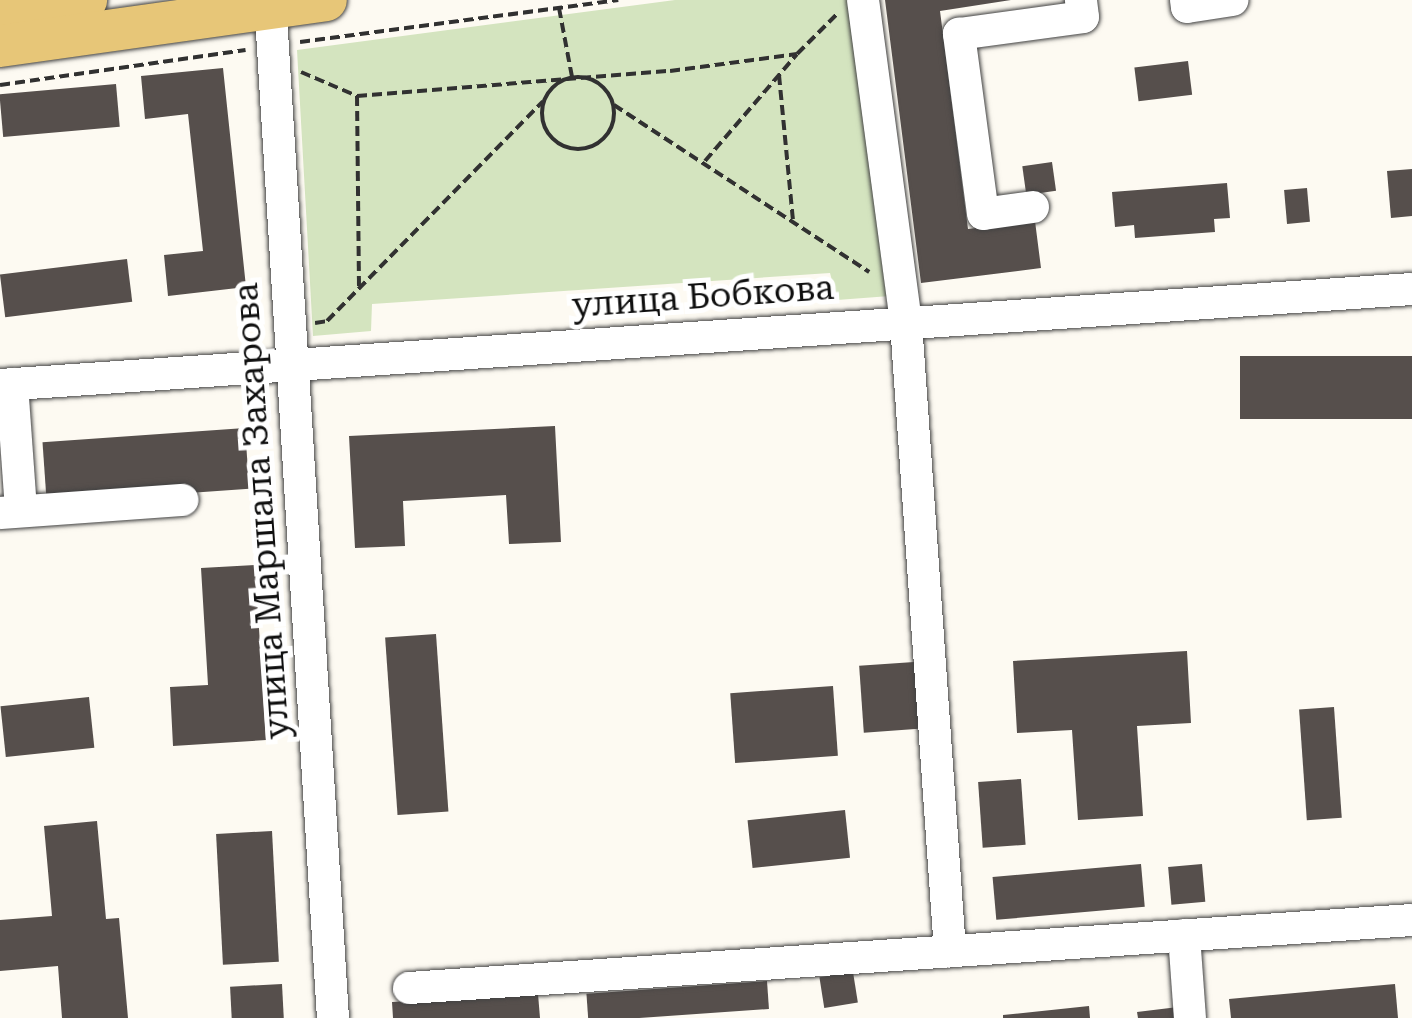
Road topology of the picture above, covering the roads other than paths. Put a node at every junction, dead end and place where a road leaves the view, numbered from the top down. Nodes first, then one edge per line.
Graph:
1 (86, 0) edge
2 (326, 0) edge
3 (862, 0) edge
4 (1081, 0) edge
5 (1186, 0) edge
6 (1232, 0) edge
7 (0, 12) edge
8 (272, 28) edge
9 (0, 46) edge
10 (1033, 207) dead end
11 (1412, 288) edge
12 (904, 309) junction
13 (292, 365) junction
14 (6, 384) edge
15 (183, 500) dead end
16 (10, 512) edge
17 (1412, 920) edge
18 (1184, 936) junction
19 (950, 951) junction
20 (409, 988) dead end
21 (333, 1018) edge
22 (1190, 1018) edge

1 - 7 main road
2 - 8 main road
3 - 12 street
4 - 10 street
5 - 6 street
8 - 9 main road
8 - 13 street, улица Маршала Захарова
11 - 12 street, улица Бобкова
12 - 13 street, улица Бобкова
12 - 19 street
13 - 14 street, улица Бобкова
13 - 21 street, улица Маршала Захарова
14 - 16 street
15 - 16 street
17 - 18 street
18 - 19 street
18 - 22 street
19 - 20 street

